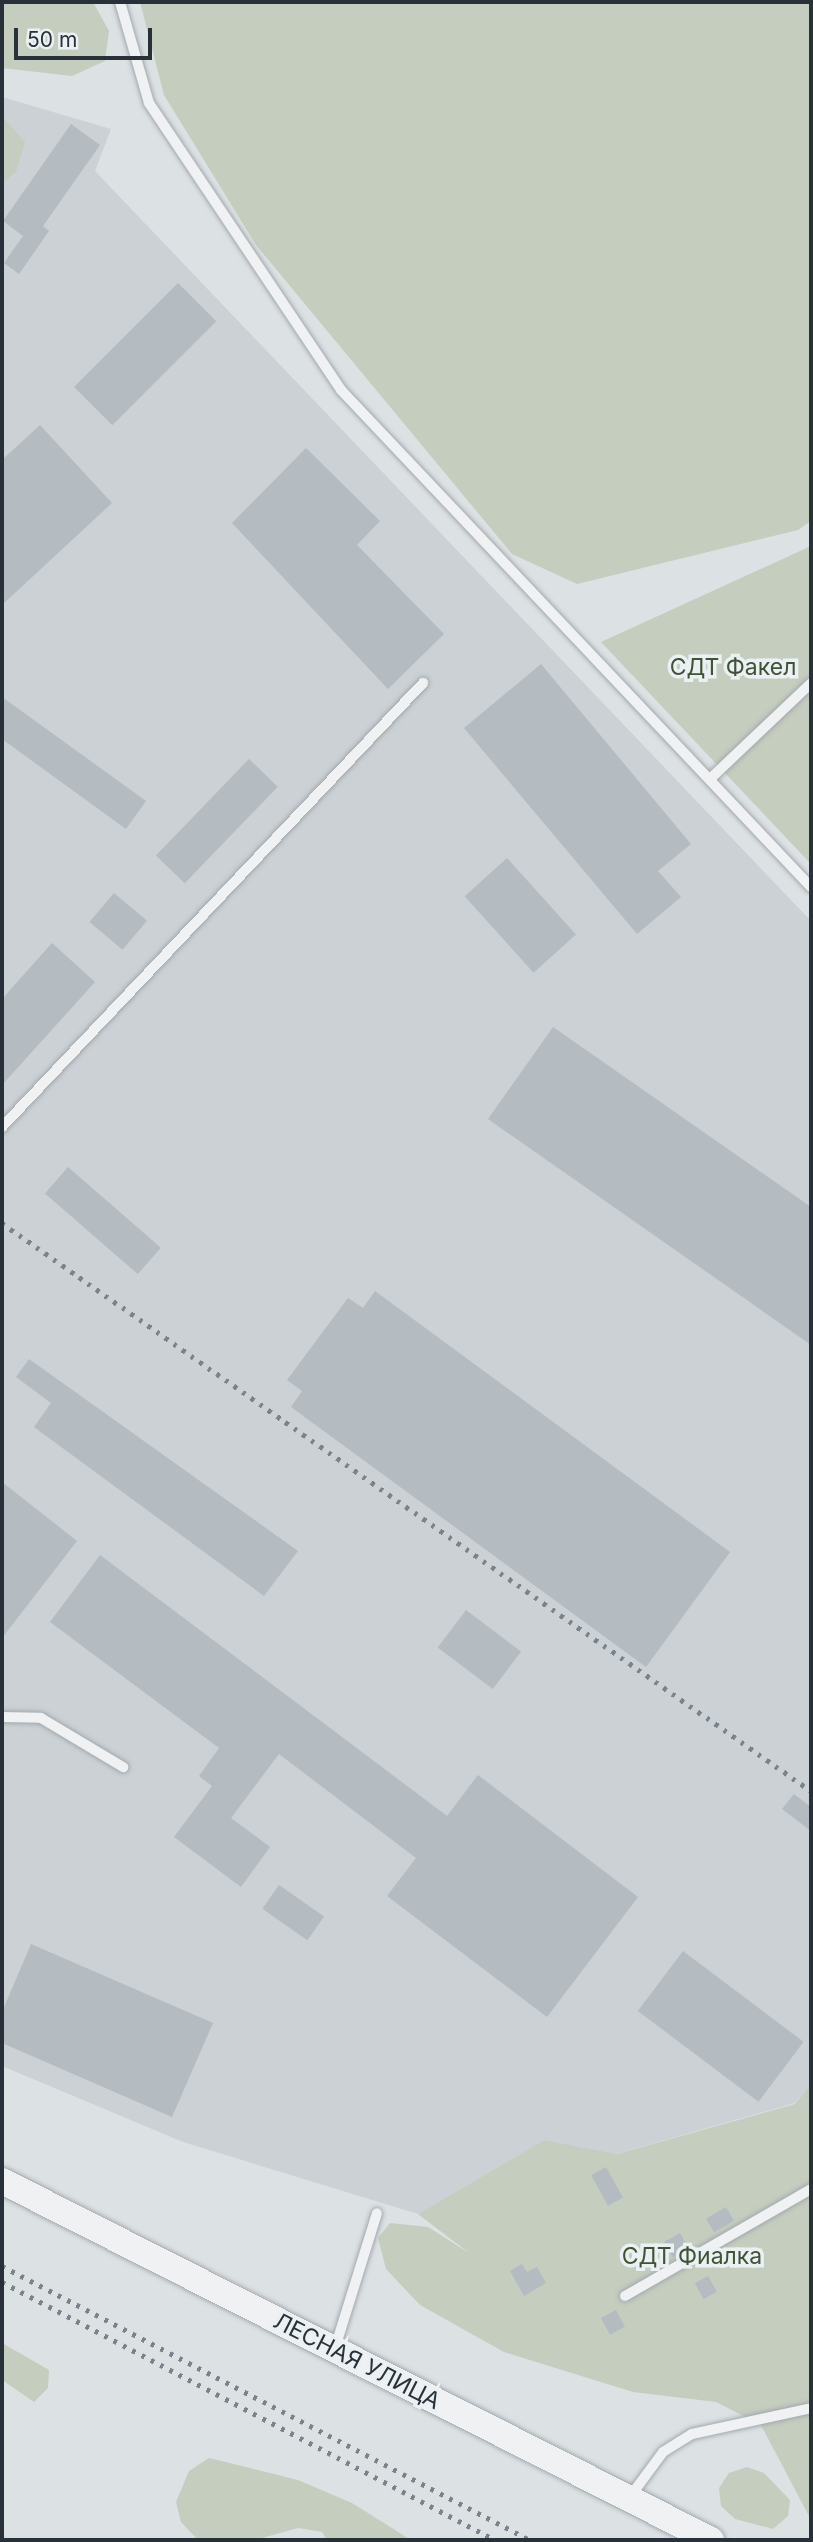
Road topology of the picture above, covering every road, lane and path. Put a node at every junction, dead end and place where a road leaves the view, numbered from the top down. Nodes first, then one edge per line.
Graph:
1 (120, 2) edge
2 (423, 683) dead end
3 (811, 683) edge
4 (711, 778) junction
5 (811, 887) edge
6 (2, 1127) edge
7 (2, 1717) edge
8 (123, 1766) dead end
9 (2, 2181) edge
10 (811, 2189) edge
11 (377, 2213) dead end
12 (625, 2296) dead end
13 (335, 2349) junction
14 (811, 2408) edge
15 (629, 2498) junction
16 (711, 2540) edge

1 - 4 lane
2 - 6 lane
3 - 4 lane
4 - 5 lane
7 - 8 lane
9 - 13 street, ЛЕСНАЯ УЛИЦА
10 - 12 lane
11 - 13 lane
13 - 15 street, ЛЕСНАЯ УЛИЦА
14 - 15 lane
15 - 16 street, ЛЕСНАЯ УЛИЦА

